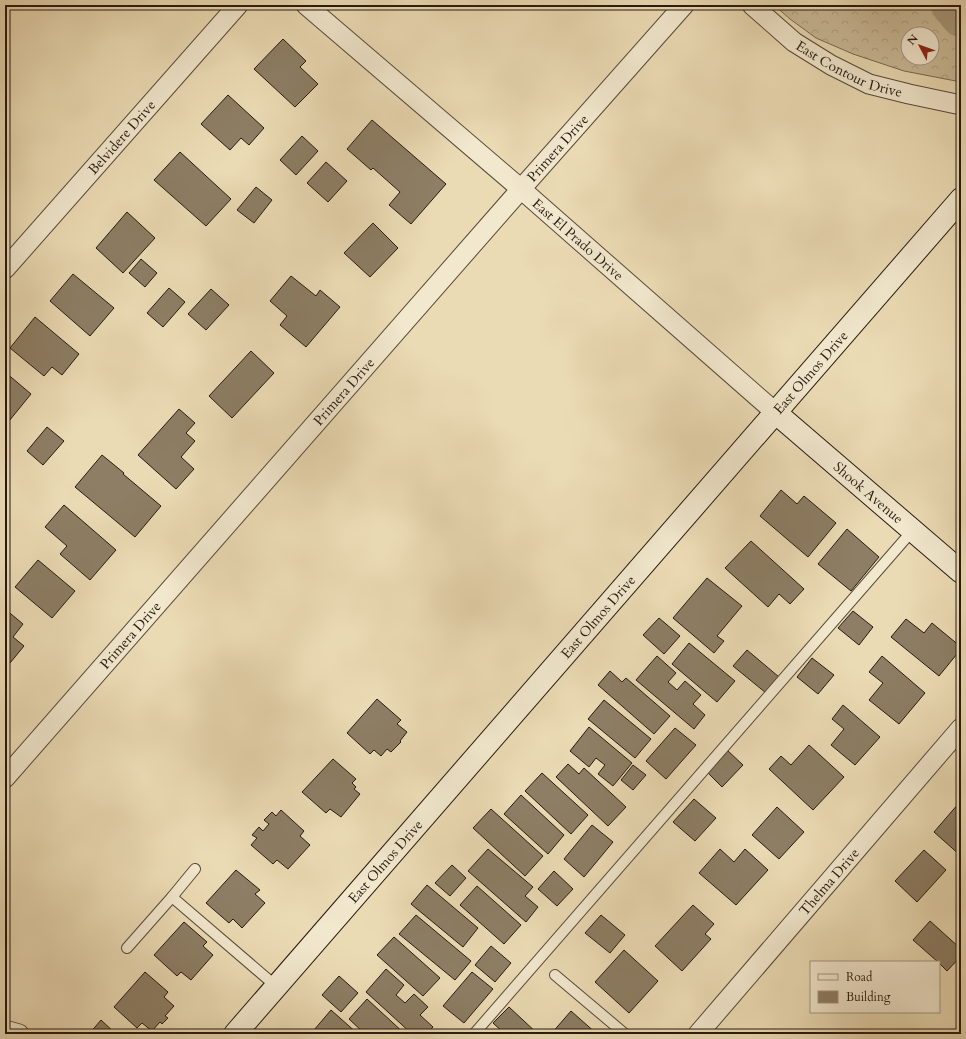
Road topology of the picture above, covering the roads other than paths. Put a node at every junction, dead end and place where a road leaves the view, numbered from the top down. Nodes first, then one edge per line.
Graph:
1 (238, 5) edge
2 (306, 5) edge
3 (684, 5) edge
4 (752, 5) edge
5 (961, 105) edge
6 (520, 189) junction
7 (961, 199) edge
8 (5, 269) edge
9 (776, 413) junction
10 (913, 530) junction
11 (961, 572) edge
12 (961, 728) edge
13 (5, 778) edge
14 (195, 869) dead end
15 (172, 897) junction
16 (127, 948) dead end
17 (555, 975) dead end
18 (276, 987) junction
19 (5, 1030) edge
20 (19, 1034) edge
21 (235, 1034) edge
22 (474, 1034) edge
23 (625, 1034) edge
24 (698, 1034) edge

1 - 8 street, Belvidere Drive
2 - 6 street, East El Prado Drive
3 - 6 street, Primera Drive
4 - 5 street, East Contour Drive
6 - 9 street, East El Prado Drive
6 - 13 street, Primera Drive
7 - 9 street, East Olmos Drive
9 - 10 street, Shook Avenue
9 - 18 street, East Olmos Drive
10 - 11 street, Shook Avenue
10 - 22 lane
12 - 24 street, Thelma Drive
14 - 15 lane
15 - 16 lane
15 - 18 lane
17 - 23 lane
18 - 21 street, East Olmos Drive
19 - 20 street

